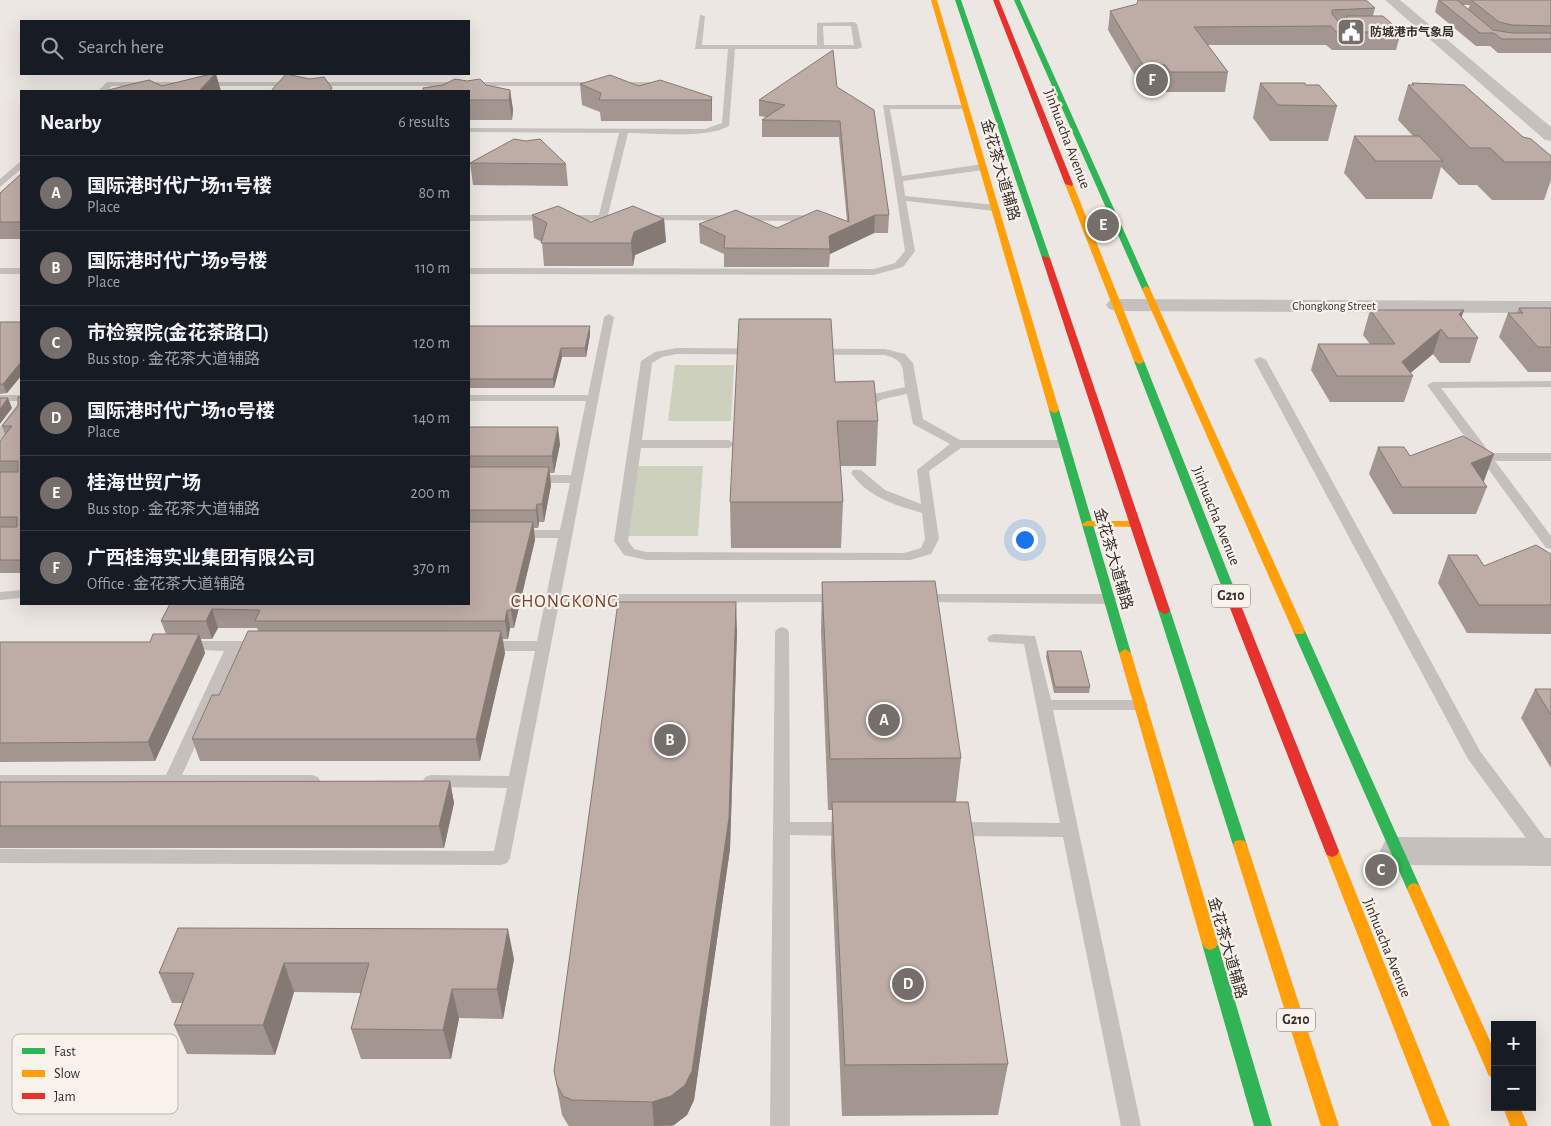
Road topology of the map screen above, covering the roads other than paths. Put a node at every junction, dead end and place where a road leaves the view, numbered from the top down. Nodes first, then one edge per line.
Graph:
1 (934, 0) edge
2 (958, 0) edge
3 (996, 0) edge
4 (1017, 0) edge
5 (1392, 0) edge
6 (702, 16) dead end
7 (732, 47) junction
8 (821, 47) junction
9 (251, 84) junction
10 (667, 84) edge
11 (103, 90) edge
12 (245, 90) edge
13 (966, 107) junction
14 (470, 130) edge
15 (624, 130) junction
16 (1551, 136) edge
17 (20, 165) edge
18 (983, 167) junction
19 (898, 179) junction
20 (0, 184) edge
21 (901, 198) junction
22 (995, 208) junction
23 (470, 218) edge
24 (603, 218) junction
25 (827, 218) edge
26 (0, 271) edge
27 (20, 271) edge
28 (470, 271) edge
29 (1116, 305) junction
30 (1153, 305) junction
31 (1551, 307) edge
32 (609, 317) dead end
33 (1260, 360) dead end
34 (1551, 384) edge
35 (912, 390) junction
36 (0, 398) edge
37 (20, 398) edge
38 (470, 398) edge
39 (593, 398) junction
40 (20, 409) edge
41 (853, 420) edge
42 (0, 435) edge
43 (634, 444) junction
44 (729, 444) dead end
45 (958, 444) junction
46 (1064, 444) junction
47 (1486, 457) junction
48 (1551, 457) edge
49 (858, 473) edge
50 (518, 479) edge
51 (577, 479) junction
52 (927, 510) junction
53 (1087, 524) junction
54 (1136, 524) junction
55 (508, 534) edge
56 (566, 534) junction
57 (1551, 544) edge
58 (20, 594) edge
59 (0, 596) edge
60 (553, 598) junction
61 (851, 598) edge
62 (911, 599) edge
63 (1109, 599) junction
64 (782, 632) dead end
65 (994, 639) dead end
66 (175, 646) edge
67 (234, 646) junction
68 (274, 646) edge
69 (474, 646) edge
70 (544, 646) junction
71 (1044, 705) junction
72 (1140, 705) junction
73 (0, 781) edge
74 (171, 781) junction
75 (329, 781) edge
76 (418, 782) edge
77 (517, 782) junction
78 (781, 828) junction
79 (861, 829) edge
80 (940, 829) edge
81 (1070, 830) junction
82 (1397, 851) junction
83 (1550, 854) edge
84 (0, 856) edge
85 (1493, 1066) edge
86 (1513, 1111) edge
87 (780, 1126) edge
88 (1131, 1126) edge
89 (1263, 1126) edge
90 (1330, 1126) edge
91 (1441, 1126) edge
92 (1520, 1126) edge

1 - 13 main road, 金花茶大道辅路
2 - 54 main road, G210
3 - 29 main road, Jinhuacha Avenue / G210
4 - 30 main road
5 - 16 street
6 - 7 lane
7 - 8 lane
7 - 15 lane
8 - 8 lane
9 - 10 lane
9 - 11 lane
9 - 12 lane
13 - 18 main road, 金花茶大道辅路
13 - 19 lane
14 - 15 lane
15 - 24 lane
17 - 20 lane
18 - 19 lane
18 - 22 main road, 金花茶大道辅路
19 - 21 lane
21 - 22 lane
21 - 28 lane
22 - 46 main road, 金花茶大道辅路
23 - 24 lane
24 - 25 lane
26 - 27 lane
29 - 30 street, Chongkong Street
29 - 91 main road, Jinhuacha Avenue / G210
30 - 31 street, Chongkong Street
30 - 82 main road
32 - 39 lane
33 - 83 lane
34 - 47 lane
35 - 41 lane
35 - 43 lane
35 - 45 lane
36 - 37 lane
38 - 39 lane
39 - 51 lane
40 - 42 lane
43 - 44 lane
43 - 52 lane
45 - 46 lane
45 - 52 lane
46 - 53 main road, 金花茶大道辅路
47 - 48 lane
47 - 57 lane
49 - 52 lane
50 - 51 lane
51 - 56 lane
53 - 54 main road
53 - 63 main road, 金花茶大道辅路
54 - 90 main road, G210
55 - 56 lane
56 - 60 lane
58 - 59 lane
60 - 61 lane
60 - 70 lane
62 - 63 lane
63 - 72 main road, 金花茶大道辅路
64 - 78 lane
65 - 71 lane
66 - 67 lane
67 - 68 lane
67 - 74 lane
69 - 70 lane
70 - 77 lane
71 - 72 lane
71 - 81 lane
72 - 89 main road, 金花茶大道辅路
73 - 74 lane
74 - 75 lane
76 - 77 lane
77 - 84 lane
78 - 79 lane
78 - 87 lane
80 - 81 lane
81 - 88 lane
82 - 83 street
82 - 85 main road
86 - 92 main road

